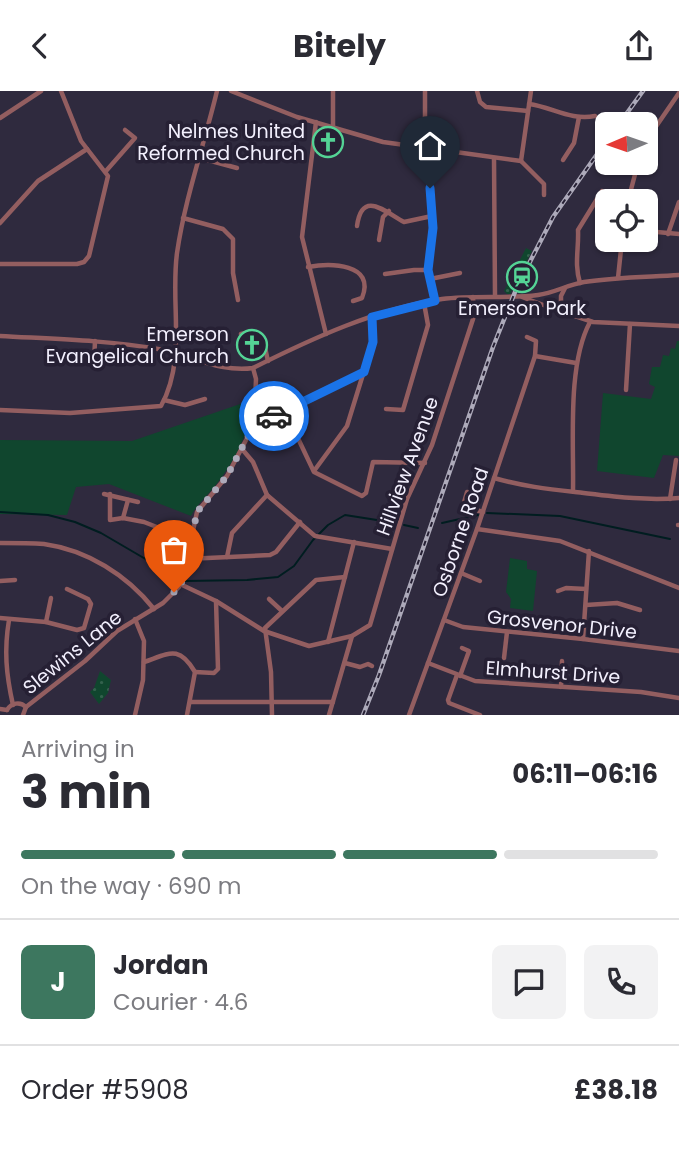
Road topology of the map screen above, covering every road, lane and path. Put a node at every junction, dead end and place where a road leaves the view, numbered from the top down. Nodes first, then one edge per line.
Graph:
1 (41, 91) edge
2 (61, 91) edge
3 (217, 91) edge
4 (230, 91) edge
5 (333, 91) edge
6 (425, 91) edge
7 (477, 91) edge
8 (531, 91) edge
9 (679, 93) edge
10 (529, 104) junction
11 (528, 111) junction
12 (595, 116) dead end
13 (579, 117) junction
14 (0, 118) edge
15 (316, 122) junction
16 (658, 124) edge
17 (333, 127) junction
18 (125, 130) dead end
19 (87, 149) junction
20 (426, 149) junction
21 (200, 158) junction
22 (494, 158) junction
23 (563, 160) dead end
24 (521, 161) junction
25 (237, 168) dead end
26 (106, 171) junction
27 (544, 195) dead end
28 (595, 202) edge
29 (679, 202) edge
30 (389, 211) junction
31 (432, 216) junction
32 (183, 218) junction
33 (0, 223) edge
34 (357, 226) dead end
35 (658, 233) edge
36 (668, 234) junction
37 (679, 234) edge
38 (379, 240) dead end
39 (621, 252) edge
40 (0, 264) edge
41 (308, 267) junction
42 (428, 270) junction
43 (460, 272) dead end
44 (385, 274) dead end
45 (679, 275) edge
46 (437, 277) junction
47 (618, 278) junction
48 (430, 279) junction
49 (580, 283) junction
50 (566, 287) junction
51 (432, 288) junction
52 (555, 293) junction
53 (538, 295) junction
54 (473, 296) junction
55 (495, 296) junction
56 (522, 296) junction
57 (561, 296) junction
58 (238, 300) dead end
59 (353, 301) dead end
60 (435, 301) junction
61 (424, 303) junction
62 (536, 303) junction
63 (561, 306) junction
64 (554, 309) junction
65 (567, 315) junction
66 (372, 317) junction
67 (590, 322) junction
68 (630, 324) junction
69 (679, 326) edge
70 (177, 331) junction
71 (241, 334) dead end
72 (326, 334) junction
73 (0, 336) edge
74 (527, 337) dead end
75 (212, 339) dead end
76 (95, 341) junction
77 (176, 353) junction
78 (536, 356) junction
79 (268, 361) junction
80 (94, 362) dead end
81 (576, 363) junction
82 (254, 368) junction
83 (364, 372) junction
84 (626, 390) dead end
85 (205, 399) dead end
86 (164, 400) junction
87 (386, 409) dead end
88 (0, 410) edge
89 (285, 411) junction
90 (254, 425) junction
91 (242, 449) junction
92 (676, 460) dead end
93 (425, 463) junction
94 (314, 472) junction
95 (494, 478) junction
96 (573, 491) junction
97 (467, 492) dead end
98 (267, 495) junction
99 (679, 498) edge
100 (670, 499) junction
101 (128, 500) junction
102 (138, 502) dead end
103 (483, 512) junction
104 (123, 518) junction
105 (300, 522) junction
106 (477, 529) junction
107 (191, 531) junction
108 (172, 533) junction
109 (354, 542) junction
110 (0, 543) edge
111 (392, 549) junction
112 (589, 551) junction
113 (227, 557) junction
114 (187, 559) junction
115 (163, 561) dead end
116 (461, 573) junction
117 (345, 577) junction
118 (15, 580) dead end
119 (0, 581) edge
120 (480, 581) dead end
121 (180, 584) junction
122 (679, 588) edge
123 (67, 589) dead end
124 (586, 589) junction
125 (558, 591) dead end
126 (51, 598) dead end
127 (269, 599) dead end
128 (216, 601) junction
129 (586, 605) junction
130 (154, 609) junction
131 (640, 610) dead end
132 (282, 611) junction
133 (0, 618) edge
134 (135, 619) junction
135 (9, 620) junction
136 (444, 620) junction
137 (46, 622) junction
138 (264, 631) junction
139 (507, 632) junction
140 (352, 636) junction
141 (583, 639) junction
142 (328, 642) junction
143 (462, 648) dead end
144 (679, 651) edge
145 (504, 659) dead end
146 (562, 661) dead end
147 (144, 662) junction
148 (345, 663) junction
149 (428, 663) junction
150 (372, 666) dead end
151 (195, 673) junction
152 (458, 675) junction
153 (561, 687) junction
154 (679, 698) edge
155 (191, 702) junction
156 (272, 702) junction
157 (333, 702) junction
158 (13, 705) junction
159 (0, 709) edge
160 (7, 713) edge
161 (26, 713) edge
162 (135, 715) edge
163 (187, 715) edge
164 (272, 715) edge
165 (329, 715) edge
166 (409, 715) edge
167 (480, 715) edge

1 - 14 street
2 - 19 street
3 - 21 street
4 - 15 street
5 - 17 street
6 - 20 street
7 - 11 street
8 - 10 street
9 - 16 street
10 - 11 street
10 - 13 street
11 - 24 street
12 - 13 street
13 - 23 street
15 - 17 street
15 - 41 street
17 - 20 street
18 - 26 street
19 - 26 street
19 - 33 street
20 - 22 street
20 - 31 street
21 - 25 street
21 - 32 street
22 - 24 street
22 - 55 street
24 - 27 street
26 - 40 street
28 - 49 street
29 - 36 street
30 - 31 street
30 - 34 street
30 - 38 street
31 - 42 street
32 - 58 street
32 - 70 street
35 - 36 street
36 - 37 street
39 - 47 street
41 - 59 street
41 - 72 street
42 - 44 street
42 - 48 street
43 - 46 street
45 - 47 street
46 - 48 street
46 - 51 street
47 - 49 street
48 - 51 street
49 - 50 street
50 - 52 street
50 - 57 street
51 - 60 street
52 - 53 street
52 - 57 street
53 - 56 street
53 - 62 street
54 - 55 street
54 - 60 street
54 - 93 street, Hillview Avenue
55 - 56 street
56 - 62 street
57 - 63 street
60 - 61 street
61 - 66 street
61 - 87 street
62 - 64 street
63 - 64 street
63 - 65 street
64 - 65 street
65 - 67 street
66 - 72 street
66 - 83 street
67 - 68 street
67 - 81 street
68 - 69 street
68 - 84 street
70 - 75 street
70 - 77 street
71 - 79 street
72 - 79 street
73 - 76 street
74 - 78 street
76 - 77 street
76 - 80 street
77 - 82 street
77 - 86 street
78 - 81 street
78 - 95 street, Osborne Road
79 - 82 street
81 - 96 street
82 - 90 street
83 - 89 street
83 - 94 street
85 - 86 street
86 - 88 street
89 - 90 street
89 - 94 street
90 - 91 street
91 - 98 street
91 - 107 street
92 - 100 street
93 - 94 street
93 - 111 street, Hillview Avenue
95 - 96 street
95 - 103 street, Osborne Road
96 - 100 street
97 - 103 street
98 - 105 street
98 - 113 street
99 - 100 street
101 - 102 street
101 - 104 street
101 - 104 street
103 - 106 street, Osborne Road
104 - 108 street
105 - 109 street
105 - 113 street
106 - 112 street
106 - 116 street, Osborne Road
107 - 108 street
107 - 114 street
108 - 115 street
109 - 111 street
109 - 117 street
110 - 130 street
111 - 140 street, Hillview Avenue
112 - 122 street
112 - 124 street
113 - 114 street
114 - 121 street
116 - 120 street
116 - 136 street, Osborne Road
117 - 132 street
117 - 142 street
118 - 119 street
121 - 128 street
121 - 130 street, Slewins Lane
123 - 137 street
124 - 125 street
124 - 129 street
126 - 137 street
127 - 132 street
128 - 138 street
128 - 151 street
129 - 131 street
129 - 141 street
130 - 134 street, Slewins Lane
132 - 138 street
133 - 135 street
134 - 147 street
134 - 161 street, Slewins Lane
135 - 137 street
135 - 158 street
136 - 139 street, Grosvenor Drive
136 - 149 street, Osborne Road
138 - 142 street
138 - 156 street
139 - 141 street, Grosvenor Drive
139 - 145 street
140 - 142 street
140 - 148 street
141 - 144 street, Grosvenor Drive
143 - 152 street
146 - 153 street
147 - 151 street
147 - 162 street
148 - 150 street
148 - 157 street
149 - 152 street, Elmhurst Drive
149 - 166 street, Osborne Road
151 - 155 street
152 - 153 street, Elmhurst Drive
152 - 167 street
153 - 154 street, Elmhurst Drive
155 - 156 street
155 - 163 street
156 - 157 street
156 - 164 street
157 - 165 street
158 - 160 street
158 - 161 street
159 - 160 street

